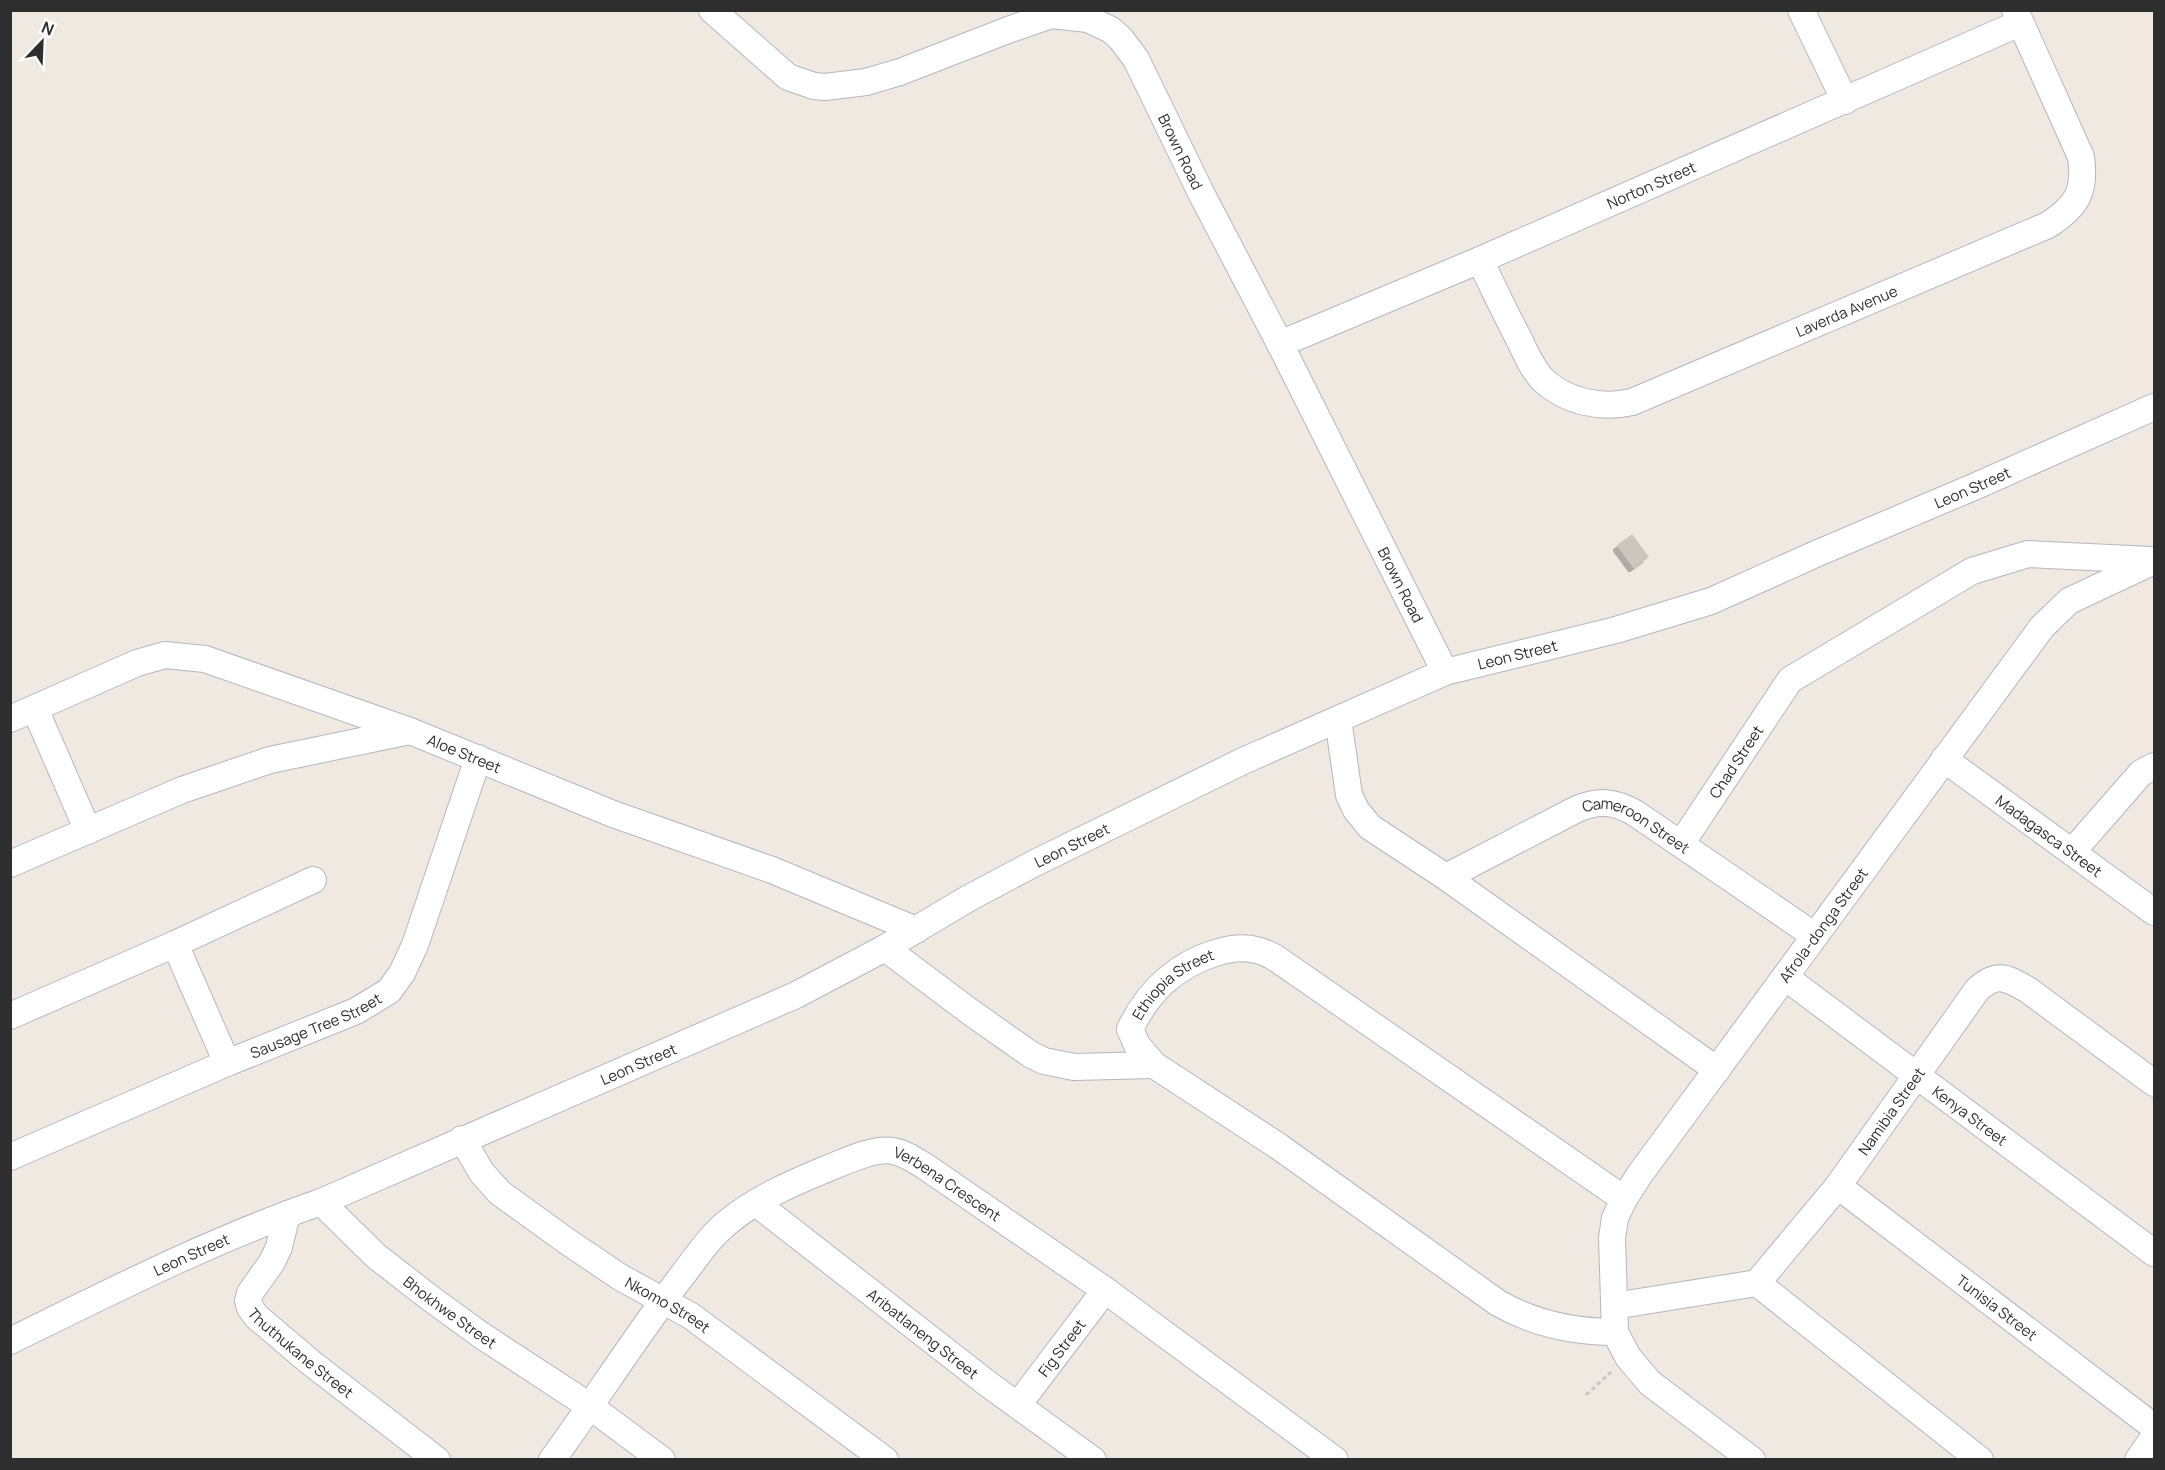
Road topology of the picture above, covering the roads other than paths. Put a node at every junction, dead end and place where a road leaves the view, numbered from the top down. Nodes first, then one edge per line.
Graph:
1 (712, 10) edge
2 (1802, 10) edge
3 (2017, 16) edge
4 (1845, 101) junction
5 (1480, 260) junction
6 (1280, 344) junction
7 (2154, 407) edge
8 (2154, 561) edge
9 (1445, 672) junction
10 (35, 709) junction
11 (10, 719) edge
12 (1338, 719) junction
13 (410, 731) junction
14 (478, 758) junction
15 (1944, 759) junction
16 (2154, 766) edge
17 (88, 831) junction
18 (1681, 844) junction
19 (2072, 852) junction
20 (10, 864) edge
21 (1446, 877) junction
22 (313, 880) dead end
23 (2154, 912) edge
24 (916, 930) junction
25 (1815, 936) junction
26 (175, 944) junction
27 (885, 948) junction
28 (1785, 977) junction
29 (10, 1016) edge
30 (227, 1063) junction
31 (1154, 1065) junction
32 (1717, 1070) junction
33 (1917, 1075) junction
34 (2154, 1083) edge
35 (462, 1139) junction
36 (10, 1157) edge
37 (1838, 1186) junction
38 (1623, 1199) junction
39 (321, 1202) junction
40 (756, 1203) junction
41 (287, 1214) junction
42 (2154, 1253) edge
43 (1757, 1282) junction
44 (1105, 1290) junction
45 (662, 1301) junction
46 (1614, 1306) junction
47 (1616, 1332) junction
48 (10, 1341) edge
49 (1018, 1405) junction
50 (591, 1407) junction
51 (2154, 1427) edge
52 (2154, 1437) edge
53 (437, 1460) edge
54 (552, 1460) edge
55 (662, 1460) edge
56 (885, 1460) edge
57 (1093, 1460) edge
58 (1335, 1460) edge
59 (1752, 1460) edge
60 (1980, 1460) edge
61 (2138, 1460) edge

1 - 6 street, Brown Road
2 - 4 street
3 - 4 street, Norton Street
3 - 5 street, Laverda Avenue
4 - 5 street, Norton Street
5 - 6 street, Norton Street
6 - 9 street, Brown Road
7 - 9 street, Leon Street
8 - 15 street, Afrola-donga Street
8 - 18 street, Chad Street
9 - 12 street, Leon Street
10 - 11 street, Aloe Street
10 - 13 street, Aloe Street
10 - 17 street
12 - 21 street
12 - 24 street, Leon Street
13 - 14 street, Aloe Street
13 - 17 street
14 - 24 street, Aloe Street
14 - 30 street, Sausage Tree Street
15 - 19 street, Madagasca Street
15 - 25 street, Afrola-donga Street
16 - 19 street
17 - 20 street
18 - 21 street, Cameroon Street
18 - 25 street, Cameroon Street
19 - 23 street, Madagasca Street
21 - 32 street
22 - 26 street
24 - 27 street, Leon Street
25 - 28 street, Afrola-donga Street
26 - 29 street
26 - 30 street
27 - 31 street
27 - 35 street, Leon Street
28 - 32 street, Afrola-donga Street
28 - 33 street, Kenya Street
30 - 36 street, Sausage Tree Street
31 - 38 street, Ethiopia Street
31 - 47 street, Ethiopia Street
32 - 38 street, Afrola-donga Street
33 - 34 street, Namibia Street
33 - 37 street, Namibia Street
33 - 42 street, Kenya Street
35 - 39 street, Leon Street
35 - 45 street, Nkomo Street
37 - 43 street, Namibia Street
37 - 51 street, Tunisia Street
38 - 46 street, Afrola-donga Street
39 - 41 street, Leon Street
39 - 50 street, Bhokhwe Street
40 - 44 street, Verbena Crescent
40 - 45 street, Verbena Crescent
40 - 49 street, Aribatlaneng Street
41 - 48 street, Leon Street
41 - 53 street, Thuthukane Street
43 - 46 street
43 - 60 street
44 - 49 street, Fig Street
44 - 58 street, Verbena Crescent
45 - 50 street, Verbena Crescent
45 - 56 street, Nkomo Street
46 - 47 street, Afrola-donga Street
47 - 59 street, Afrola-donga Street
49 - 57 street, Aribatlaneng Street
50 - 54 street, Verbena Crescent
50 - 55 street
52 - 61 street

